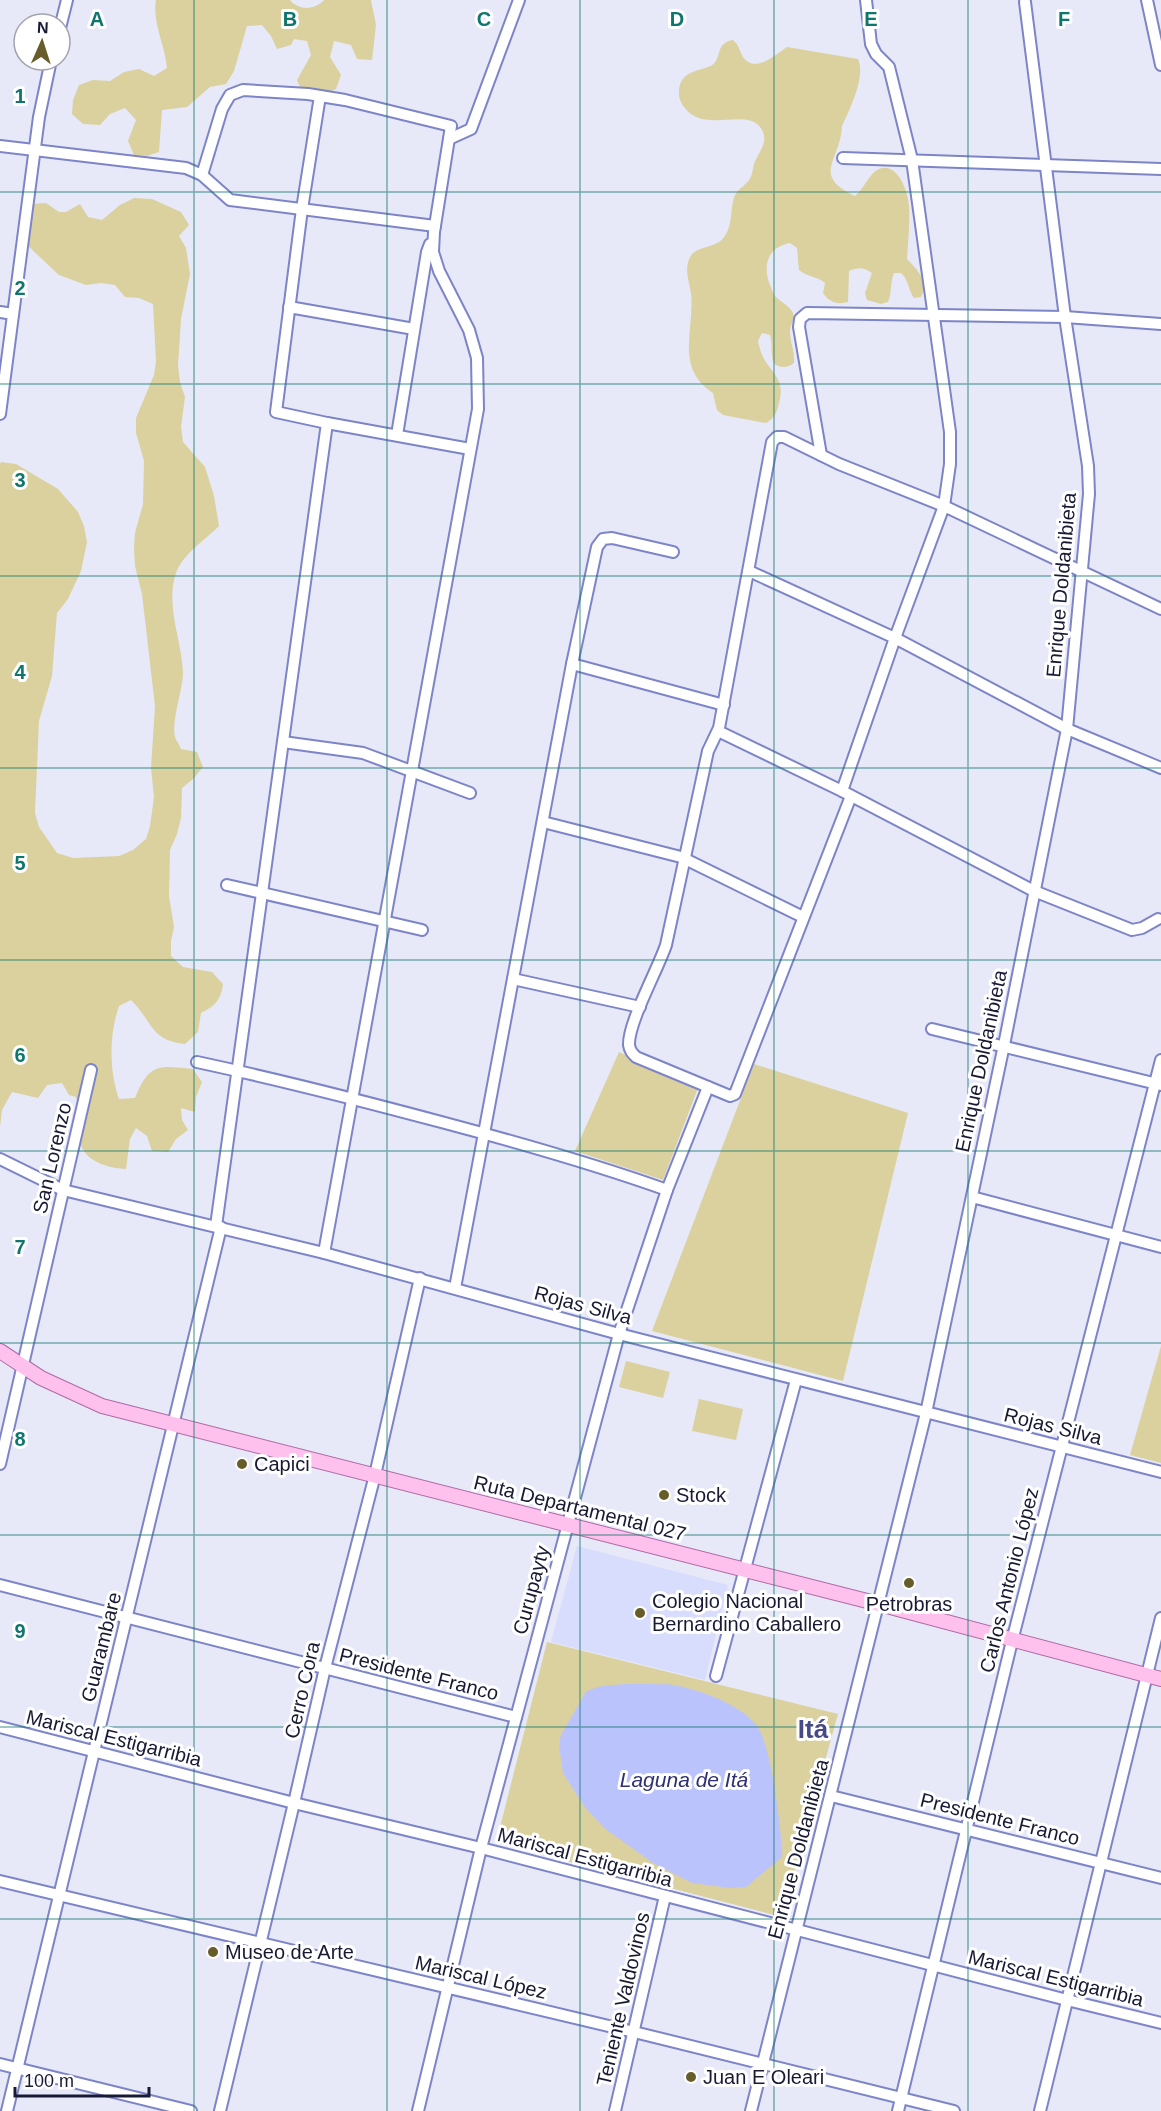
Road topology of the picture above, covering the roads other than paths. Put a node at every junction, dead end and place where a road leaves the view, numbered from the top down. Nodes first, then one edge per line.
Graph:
1 (519, 0) edge
2 (866, 0) edge
3 (1147, 0) edge
4 (1025, 2) dead end
5 (1161, 65) edge
6 (48, 72) edge
7 (320, 96) junction
8 (449, 139) junction
9 (0, 147) edge
10 (34, 151) junction
11 (843, 158) dead end
12 (912, 160) junction
13 (1045, 164) junction
14 (1161, 169) edge
15 (202, 175) junction
16 (302, 209) junction
17 (434, 229) junction
18 (289, 307) junction
19 (0, 312) edge
20 (13, 314) junction
21 (932, 315) junction
22 (1065, 317) junction
23 (1161, 324) edge
24 (414, 329) junction
25 (0, 414) edge
26 (327, 423) junction
27 (397, 435) junction
28 (470, 448) junction
29 (821, 455) junction
30 (944, 506) junction
31 (673, 552) dead end
32 (1081, 570) junction
33 (749, 571) junction
34 (1161, 609) edge
35 (895, 638) junction
36 (572, 664) junction
37 (724, 705) junction
38 (1067, 729) junction
39 (718, 731) junction
40 (283, 742) junction
41 (1161, 768) edge
42 (411, 772) junction
43 (470, 793) dead end
44 (847, 794) junction
45 (543, 822) junction
46 (684, 859) junction
47 (227, 885) dead end
48 (1034, 891) junction
49 (262, 893) junction
50 (803, 917) junction
51 (1160, 917) edge
52 (384, 921) junction
53 (422, 930) dead end
54 (513, 979) junction
55 (640, 1007) junction
56 (932, 1029) dead end
57 (1004, 1045) junction
58 (1161, 1060) edge
59 (197, 1062) dead end
60 (91, 1070) dead end
61 (238, 1071) junction
62 (1158, 1084) edge
63 (708, 1087) junction
64 (351, 1098) junction
65 (484, 1134) junction
66 (0, 1159) edge
67 (63, 1190) junction
68 (667, 1190) junction
69 (972, 1197) junction
70 (219, 1227) junction
71 (1116, 1236) junction
72 (1161, 1247) edge
73 (324, 1253) junction
74 (420, 1278) junction
75 (455, 1288) junction
76 (619, 1334) junction
77 (0, 1351) edge
78 (22, 1366) junction
79 (796, 1380) junction
80 (926, 1413) junction
81 (174, 1424) junction
82 (1062, 1447) junction
83 (0, 1464) edge
84 (1161, 1472) edge
85 (375, 1475) junction
86 (567, 1524) junction
87 (744, 1570) junction
88 (0, 1585) edge
89 (879, 1604) junction
90 (128, 1617) junction
91 (1161, 1618) edge
92 (1012, 1641) junction
93 (325, 1668) junction
94 (1147, 1675) junction
95 (716, 1676) dead end
96 (1161, 1679) edge
97 (516, 1717) junction
98 (0, 1727) edge
99 (95, 1751) junction
100 (831, 1796) junction
101 (294, 1803) junction
102 (965, 1829) junction
103 (481, 1848) junction
104 (1101, 1863) junction
105 (1161, 1878) edge
106 (0, 1881) edge
107 (60, 1895) junction
108 (665, 1896) junction
109 (796, 1930) junction
110 (260, 1944) junction
111 (933, 1965) junction
112 (447, 1987) junction
113 (1067, 2000) junction
114 (1161, 2023) edge
115 (634, 2032) junction
116 (0, 2064) edge
117 (762, 2064) junction
118 (18, 2068) junction
119 (902, 2098) junction
120 (8, 2111) edge
121 (191, 2111) edge
122 (220, 2111) edge
123 (418, 2111) edge
124 (615, 2111) edge
125 (751, 2111) edge
126 (898, 2111) edge
127 (954, 2111) edge
128 (1040, 2111) edge

1 - 8 street
2 - 12 street
3 - 5 street
4 - 13 street, Enrique Doldanibieta
6 - 10 street
7 - 8 street
7 - 15 street
7 - 16 street
8 - 17 street
9 - 10 street
10 - 15 street
10 - 20 street
11 - 12 street
12 - 13 street
12 - 21 street
13 - 14 street
13 - 22 street, Enrique Doldanibieta
15 - 16 street
16 - 17 street
16 - 18 street
17 - 24 street
17 - 28 street
18 - 24 street
18 - 26 street
19 - 20 street
20 - 25 street
21 - 22 street
21 - 29 street
21 - 30 street
22 - 23 street
22 - 32 street, Enrique Doldanibieta
24 - 27 street
26 - 27 street
26 - 40 street, Guarambare
27 - 28 street
28 - 42 street
29 - 30 street
29 - 33 street
30 - 32 street
30 - 35 street
31 - 36 street
32 - 34 street
32 - 38 street, Enrique Doldanibieta
33 - 35 street
33 - 37 street
35 - 38 street
35 - 44 street
36 - 37 street
36 - 45 street
37 - 39 street
38 - 41 street
38 - 48 street, Enrique Doldanibieta
39 - 44 street
39 - 46 street
40 - 42 street
40 - 49 street, Guarambare
42 - 43 street
42 - 52 street
44 - 48 street
44 - 50 street
45 - 46 street
45 - 54 street
46 - 50 street
46 - 55 street
47 - 49 street
48 - 51 street
48 - 57 street, Enrique Doldanibieta
49 - 52 street
49 - 61 street, Guarambare
50 - 63 street
52 - 53 street
52 - 64 street
54 - 55 street
54 - 65 street
55 - 63 street
56 - 57 street
57 - 62 street
57 - 69 street, Enrique Doldanibieta
58 - 62 street, Carlos Antonio López
59 - 61 street
60 - 67 street, San Lorenzo
61 - 64 street
61 - 70 street, Guarambare
62 - 71 street, Carlos Antonio López
63 - 68 street, Curupayty
64 - 65 street
64 - 73 street
65 - 68 street
65 - 75 street
66 - 67 street, Rojas Silva
67 - 70 street, Rojas Silva
67 - 78 street, San Lorenzo
68 - 76 street, Curupayty
69 - 71 street
69 - 80 street, Enrique Doldanibieta
70 - 73 street, Rojas Silva
70 - 81 street, Guarambare
71 - 72 street
71 - 82 street, Carlos Antonio López
73 - 74 street, Rojas Silva
74 - 75 street, Rojas Silva
74 - 85 street, Cerro Cora
75 - 76 street, Rojas Silva
76 - 79 street, Rojas Silva
76 - 86 street, Curupayty
77 - 78 main road, Ruta Departamental 027
78 - 81 main road, Ruta Departamental 027
78 - 83 street, San Lorenzo
79 - 80 street, Rojas Silva
79 - 87 street
80 - 82 street, Rojas Silva
80 - 89 street, Enrique Doldanibieta
81 - 85 main road, Ruta Departamental 027
81 - 90 street, Guarambare
82 - 84 street, Rojas Silva
82 - 92 street, Carlos Antonio López
85 - 86 main road, Ruta Departamental 027
85 - 93 street, Cerro Cora
86 - 87 main road, Ruta Departamental 027
86 - 97 street, Curupayty
87 - 89 main road, Ruta Departamental 027
87 - 95 street
88 - 90 street, Presidente Franco
89 - 92 main road, Ruta Departamental 027
89 - 100 street, Enrique Doldanibieta
90 - 93 street, Presidente Franco
90 - 99 street, Guarambare
91 - 94 street
92 - 94 main road, Ruta Departamental 027
92 - 102 street, Carlos Antonio López
93 - 97 street, Presidente Franco
93 - 101 street, Cerro Cora
94 - 96 main road, Ruta Departamental 027
94 - 104 street
97 - 103 street, Curupayty
98 - 99 street, Mariscal Estigarribia
99 - 101 street, Mariscal Estigarribia
99 - 107 street, Guarambare
100 - 102 street, Presidente Franco
100 - 109 street, Enrique Doldanibieta
101 - 103 street, Mariscal Estigarribia
101 - 110 street, Cerro Cora
102 - 104 street, Presidente Franco
102 - 111 street, Carlos Antonio López
103 - 108 street, Mariscal Estigarribia
103 - 112 street, Curupayty
104 - 105 street, Presidente Franco
104 - 113 street
106 - 107 street, Mariscal López
107 - 110 street, Mariscal López
107 - 118 street, Guarambare
108 - 109 street, Mariscal Estigarribia
108 - 115 street, Teniente Valdovinos
109 - 111 street, Mariscal Estigarribia
109 - 117 street, Enrique Doldanibieta
110 - 112 street, Mariscal López
110 - 122 street, Cerro Cora
111 - 113 street, Mariscal Estigarribia
111 - 119 street, Carlos Antonio López
112 - 115 street, Mariscal López
112 - 123 street, Curupayty
113 - 114 street, Mariscal Estigarribia
113 - 128 street
115 - 117 street, Mariscal López
115 - 124 street, Teniente Valdovinos
116 - 118 street
117 - 119 street, Mariscal López
117 - 125 street, Enrique Doldanibieta
118 - 120 street, Guarambare
118 - 121 street
119 - 126 street, Carlos Antonio López
119 - 127 street, Mariscal López

